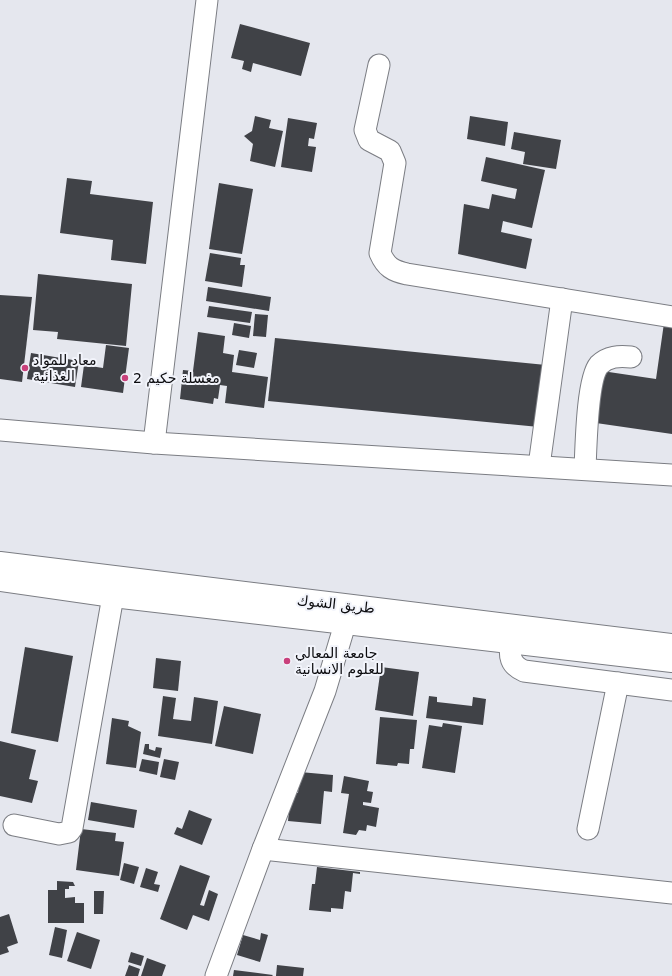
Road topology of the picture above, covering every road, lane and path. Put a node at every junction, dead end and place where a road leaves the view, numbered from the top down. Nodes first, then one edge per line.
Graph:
1 (207, 0) edge
2 (379, 65) dead end
3 (562, 299) junction
4 (672, 317) edge
5 (631, 357) dead end
6 (0, 430) edge
7 (154, 443) junction
8 (539, 466) junction
9 (585, 469) junction
10 (672, 475) edge
11 (0, 563) edge
12 (0, 580) edge
13 (113, 596) junction
14 (344, 624) junction
15 (511, 642) junction
16 (672, 645) edge
17 (672, 661) edge
18 (618, 683) junction
19 (672, 690) edge
20 (14, 825) dead end
21 (588, 829) dead end
22 (263, 849) junction
23 (672, 893) edge
24 (216, 976) edge

1 - 7 street
2 - 3 street
3 - 4 street
3 - 8 street
5 - 9 street
6 - 7 street
7 - 8 street
8 - 9 street
9 - 10 street
11 - 16 main road, طريق الشوك
12 - 13 main road, طريق الشوك
13 - 14 main road, طريق الشوك
13 - 20 street
14 - 15 main road, طريق الشوك
14 - 22 street
15 - 17 main road, طريق الشوك
15 - 18 street
18 - 19 street
18 - 21 street
22 - 23 street
22 - 24 street

